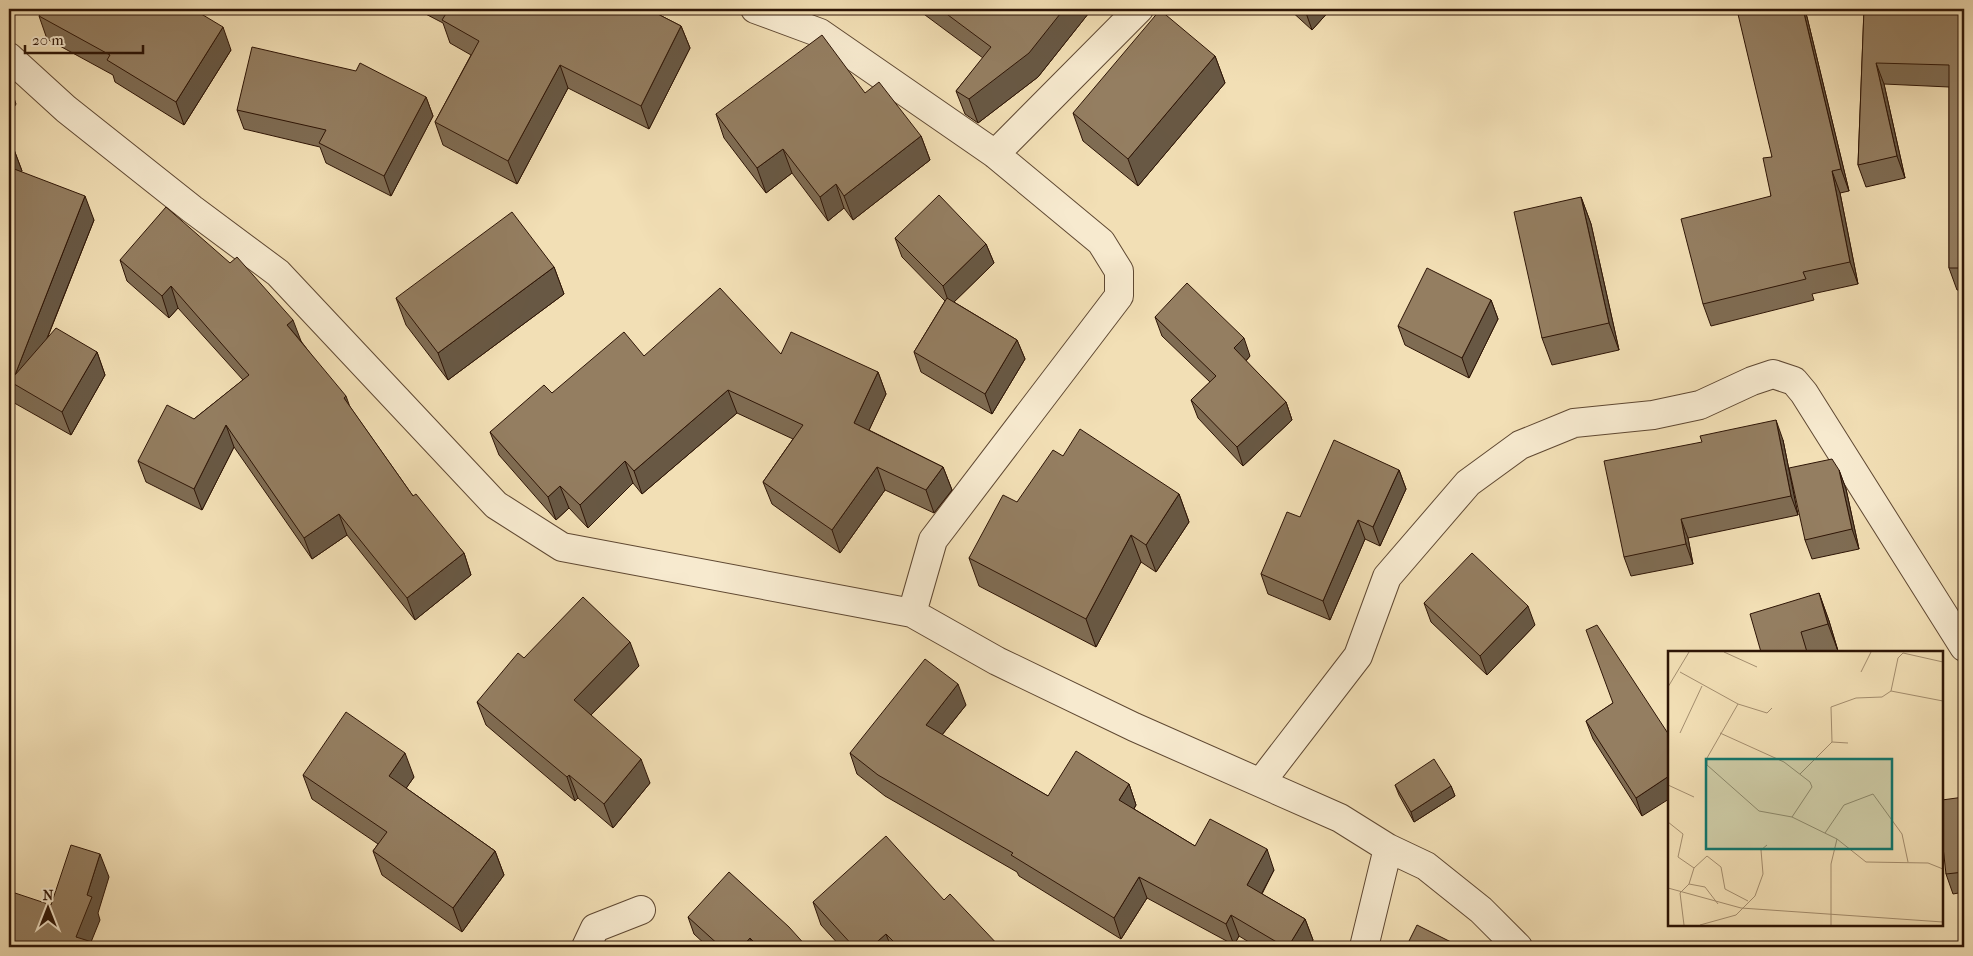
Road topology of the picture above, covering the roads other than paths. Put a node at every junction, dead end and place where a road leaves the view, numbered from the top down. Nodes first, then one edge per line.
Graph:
1 (755, 9) edge
2 (1139, 9) edge
3 (9, 57) edge
4 (995, 154) junction
5 (912, 613) junction
6 (1964, 647) edge
7 (1261, 782) junction
8 (1388, 848) junction
9 (640, 910) dead end
10 (586, 947) edge
11 (1364, 947) edge
12 (1518, 947) edge

1 - 4 street
2 - 4 street
3 - 5 street
4 - 5 street
5 - 7 street
6 - 7 street
7 - 8 street
8 - 11 street
8 - 12 street
9 - 10 street

